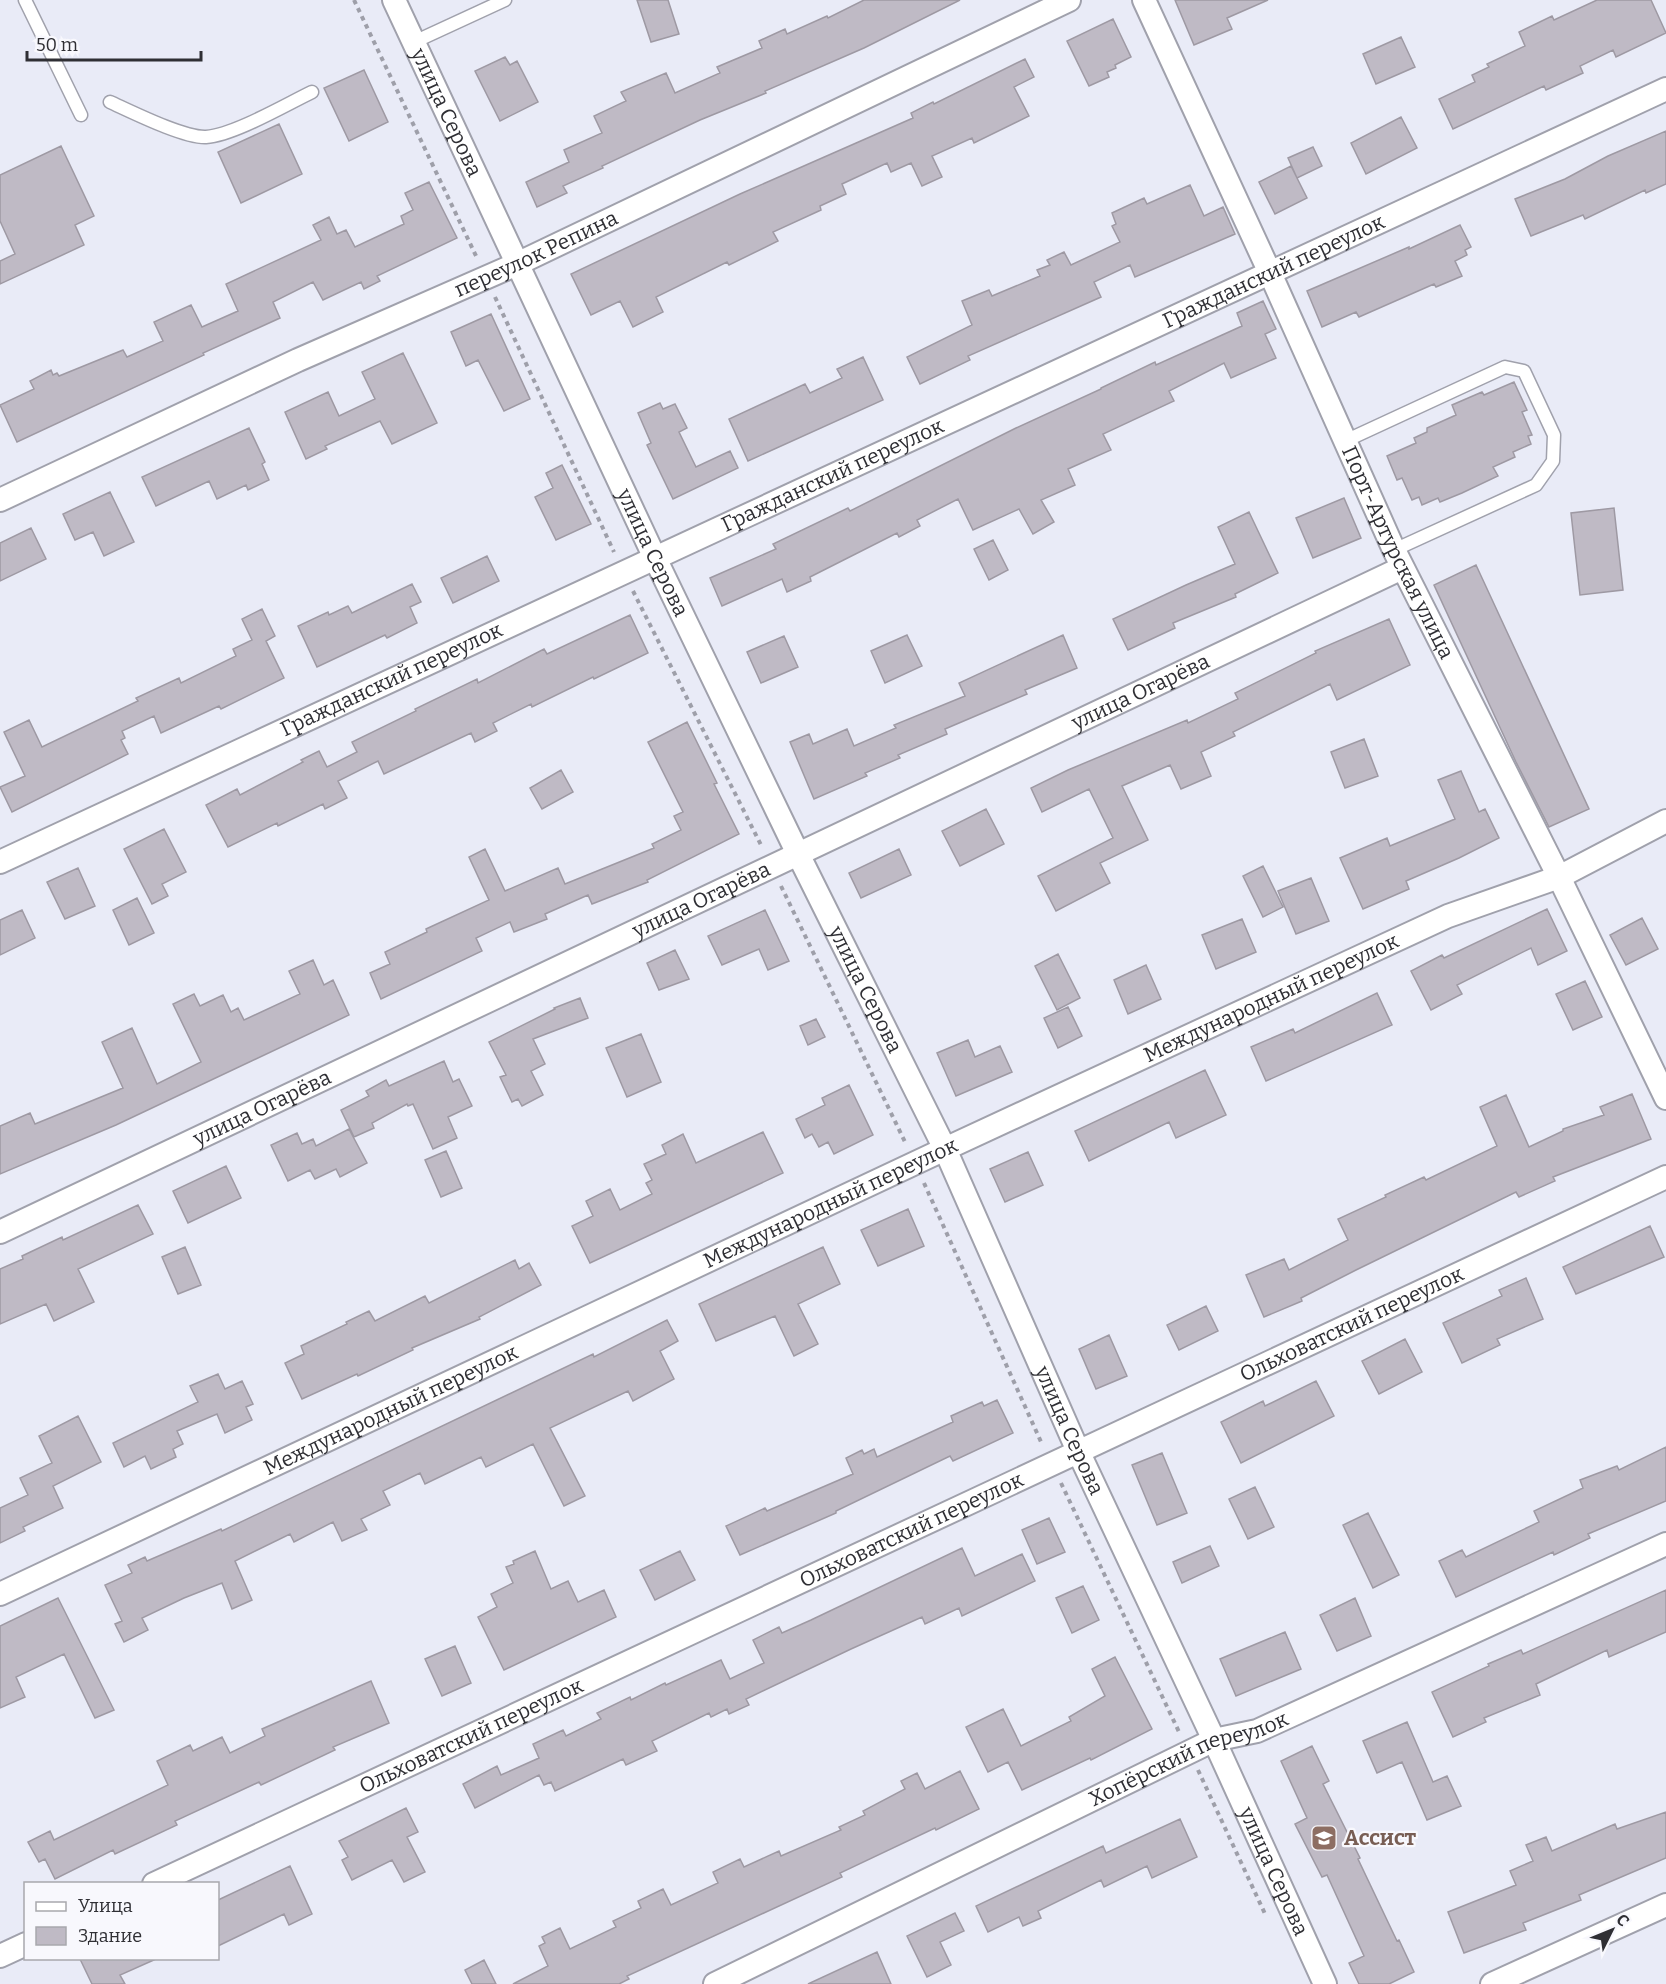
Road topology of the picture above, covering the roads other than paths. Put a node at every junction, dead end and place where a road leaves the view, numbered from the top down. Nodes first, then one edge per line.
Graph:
1 (25, 0) edge
2 (394, 0) edge
3 (505, 0) edge
4 (1069, 0) edge
5 (1144, 0) edge
6 (414, 42) junction
7 (1666, 89) edge
8 (312, 93) dead end
9 (110, 102) dead end
10 (81, 115) dead end
11 (517, 264) junction
12 (1270, 273) junction
13 (1345, 441) junction
14 (0, 500) edge
15 (654, 556) junction
16 (1398, 559) junction
17 (1666, 821) edge
18 (798, 854) junction
19 (0, 862) edge
20 (1558, 877) junction
21 (1666, 1098) edge
22 (945, 1149) junction
23 (1666, 1177) edge
24 (0, 1232) edge
25 (1078, 1451) junction
26 (1666, 1544) edge
27 (0, 1594) edge
28 (1214, 1740) junction
29 (158, 1882) edge
30 (1666, 1905) edge
31 (24, 1945) edge
32 (0, 1956) edge
33 (715, 1984) edge
34 (1325, 1984) edge
35 (1492, 1984) edge

1 - 10 lane
2 - 6 street, улица Серова
3 - 6 lane
4 - 11 street, переулок Репина
5 - 12 street, Порт-Артурская улица
6 - 11 street, улица Серова
7 - 12 street, Гражданский переулок
8 - 9 lane
11 - 14 street, переулок Репина
11 - 15 street, улица Серова
12 - 13 street, Порт-Артурская улица
12 - 15 street, Гражданский переулок
13 - 16 street, Порт-Артурская улица
13 - 16 lane
15 - 18 street, улица Серова
15 - 19 street, Гражданский переулок
16 - 18 street, улица Огарёва
16 - 20 street, Порт-Артурская улица
17 - 20 street, Международный переулок
18 - 22 street, улица Серова
18 - 24 street, улица Огарёва
20 - 21 street, Порт-Артурская улица
20 - 22 street, Международный переулок
22 - 25 street, улица Серова
22 - 27 street, Международный переулок
23 - 25 street, Ольховатский переулок
25 - 28 street, улица Серова
25 - 29 street, Ольховатский переулок
26 - 28 street, Хопёрский переулок
28 - 33 street, Хопёрский переулок
28 - 34 street, улица Серова
30 - 35 street
31 - 32 street

